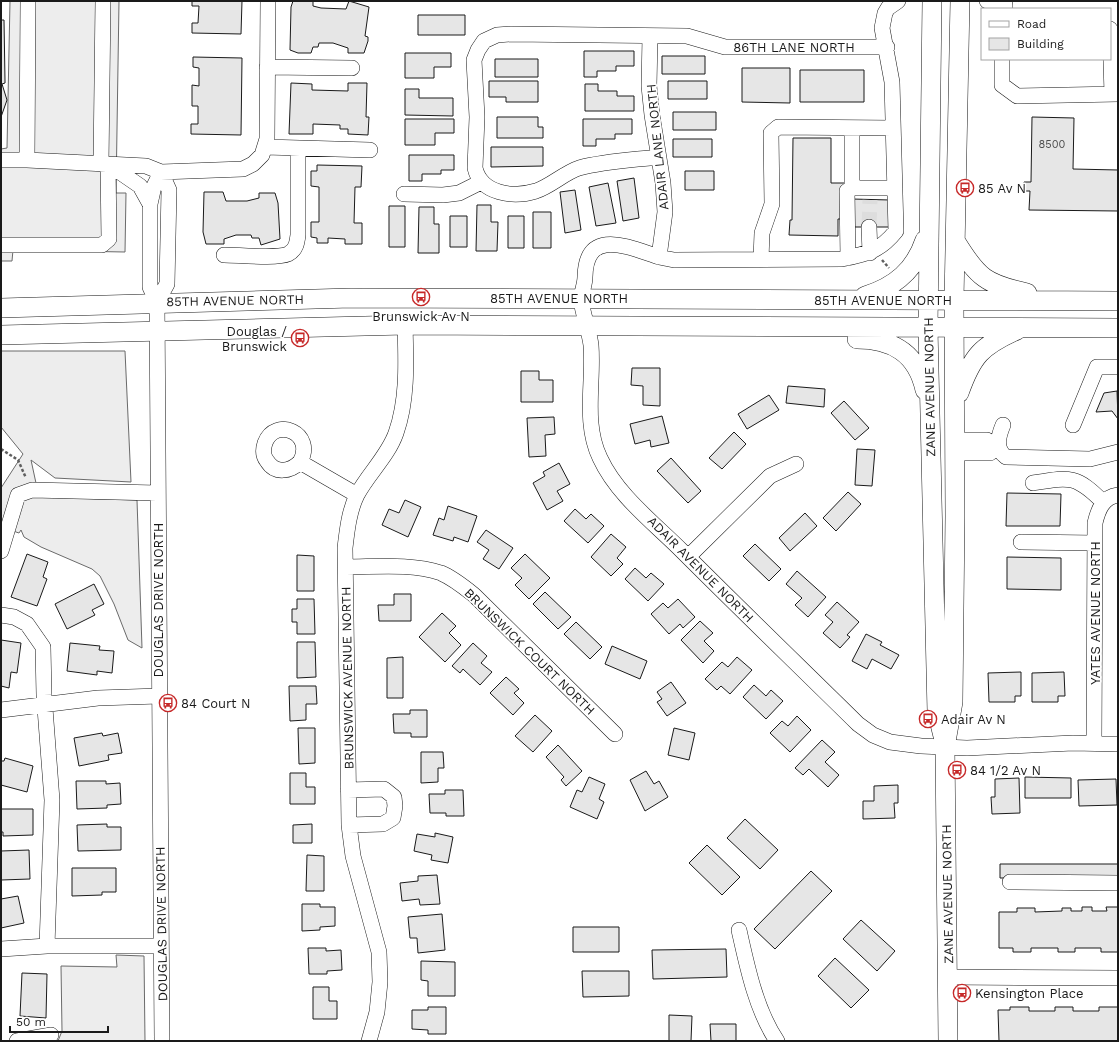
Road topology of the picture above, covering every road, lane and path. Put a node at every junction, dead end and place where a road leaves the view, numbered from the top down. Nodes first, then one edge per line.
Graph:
1 (28, 1) edge
2 (103, 1) edge
3 (268, 1) edge
4 (898, 1) edge
5 (932, 1) edge
6 (960, 1) edge
7 (987, 1) edge
8 (1010, 8) edge
9 (650, 37) junction
10 (1111, 42) edge
11 (886, 47) junction
12 (1002, 60) edge
13 (267, 67) junction
14 (352, 68) dead end
15 (1115, 94) edge
16 (852, 128) junction
17 (893, 128) junction
18 (265, 147) junction
19 (298, 149) junction
20 (370, 150) dead end
21 (658, 157) junction
22 (1, 160) edge
23 (27, 160) junction
24 (105, 164) junction
25 (161, 172) junction
26 (481, 182) junction
27 (852, 188) junction
28 (895, 188) junction
29 (404, 194) dead end
30 (929, 202) junction
31 (150, 204) junction
32 (869, 227) tunnel mouth
33 (956, 242) junction
34 (1, 244) edge
35 (870, 253) junction
36 (224, 255) dead end
37 (659, 258) junction
38 (848, 258) junction
39 (761, 259) junction
40 (581, 298) junction
41 (852, 300) junction
42 (928, 300) junction
43 (954, 300) junction
44 (1062, 301) junction
45 (1118, 301) edge
46 (157, 302) junction
47 (1, 308) edge
48 (404, 325) junction
49 (586, 326) junction
50 (718, 327) junction
51 (928, 328) junction
52 (954, 328) junction
53 (1022, 328) junction
54 (1118, 328) edge
55 (156, 330) junction
56 (1, 335) edge
57 (1118, 367) edge
58 (955, 405) junction
59 (928, 407) junction
60 (1003, 425) dead end
61 (1073, 425) dead end
62 (955, 446) junction
63 (998, 446) junction
64 (1, 449) edge
65 (1118, 452) edge
66 (300, 462) dead end
67 (796, 464) dead end
68 (1033, 483) dead end
69 (32, 490) junction
70 (157, 493) junction
71 (357, 495) junction
72 (1118, 495) edge
73 (1104, 502) junction
74 (1021, 542) dead end
75 (1095, 543) junction
76 (1, 551) edge
77 (688, 557) junction
78 (346, 567) junction
79 (1, 615) edge
80 (159, 696) junction
81 (45, 705) junction
82 (1, 710) edge
83 (615, 734) dead end
84 (1094, 743) junction
85 (1118, 744) edge
86 (945, 747) junction
87 (348, 790) junction
88 (349, 824) junction
89 (1010, 882) dead end
90 (1118, 883) edge
91 (739, 930) dead end
92 (47, 946) junction
93 (161, 946) junction
94 (1, 949) edge
95 (948, 977) junction
96 (1118, 978) edge
97 (51, 1035) dead end
98 (17, 1041) edge
99 (162, 1041) edge
100 (369, 1041) edge
101 (777, 1041) edge
102 (948, 1041) edge

1 - 23 street
2 - 24 street
3 - 13 street
4 - 11 street
5 - 30 main road, ZANE AVENUE NORTH
6 - 33 main road, ZANE AVENUE NORTH
7 - 8 street
9 - 11 street, 86TH LANE NORTH
9 - 21 street, ADAIR LANE NORTH
9 - 26 street, 86TH LANE NORTH
10 - 15 street
11 - 17 street
12 - 15 street
13 - 14 street
13 - 18 street
16 - 17 street
16 - 27 street
16 - 39 street
17 - 28 street
18 - 19 street
18 - 25 street
19 - 20 street
19 - 36 street
21 - 26 street
21 - 37 street, ADAIR LANE NORTH
22 - 23 street
23 - 24 street
24 - 25 street
24 - 31 street
24 - 34 street
25 - 31 street, DOUGLAS DRIVE NORTH
25 - 46 street, DOUGLAS DRIVE NORTH
26 - 29 street
27 - 28 street
27 - 38 street
28 - 35 street
30 - 41 main road
30 - 42 main road, ZANE AVENUE NORTH
31 - 46 street, DOUGLAS DRIVE NORTH
32 - 35 street
33 - 43 main road, ZANE AVENUE NORTH
33 - 44 main road
35 - 38 street
37 - 39 street
37 - 40 street
38 - 39 street
40 - 41 main road, 85TH AVENUE NORTH
40 - 46 main road, 85TH AVENUE NORTH
40 - 49 street, ADAIR AVENUE NORTH
41 - 42 main road, 85TH AVENUE NORTH
42 - 43 main road, 85TH AVENUE NORTH
42 - 51 main road, ZANE AVENUE NORTH
43 - 44 main road, 85TH AVENUE NORTH
43 - 52 main road, ZANE AVENUE NORTH
44 - 45 main road, 85TH AVENUE NORTH
46 - 47 main road, 85TH AVENUE NORTH
46 - 55 street, DOUGLAS DRIVE NORTH
48 - 49 main road
48 - 55 main road
48 - 71 street, BRUNSWICK AVENUE NORTH
49 - 50 main road
49 - 77 street, ADAIR AVENUE NORTH
50 - 51 main road
50 - 59 main road
51 - 52 main road
51 - 59 main road, ZANE AVENUE NORTH
52 - 53 main road
52 - 58 main road, ZANE AVENUE NORTH
53 - 54 main road
53 - 58 main road
55 - 56 main road
55 - 70 street, DOUGLAS DRIVE NORTH
57 - 61 street
58 - 62 main road, ZANE AVENUE NORTH
59 - 86 main road, ZANE AVENUE NORTH
60 - 63 street
62 - 63 street
62 - 86 main road, ZANE AVENUE NORTH
63 - 65 street
64 - 69 path
66 - 71 street
67 - 77 street
68 - 73 street
69 - 70 street
69 - 76 street
70 - 80 street, DOUGLAS DRIVE NORTH
71 - 78 street, BRUNSWICK AVENUE NORTH
72 - 73 street
73 - 75 street, YATES AVENUE NORTH
74 - 75 street
75 - 84 street, YATES AVENUE NORTH
77 - 86 street, ADAIR AVENUE NORTH
78 - 83 street, BRUNSWICK COURT NORTH
78 - 87 street, BRUNSWICK AVENUE NORTH
79 - 81 street
80 - 81 street
80 - 93 street, DOUGLAS DRIVE NORTH
81 - 82 street
81 - 92 street
84 - 85 street, ADAIR AVENUE NORTH
84 - 86 street, ADAIR AVENUE NORTH
86 - 95 main road, ZANE AVENUE NORTH
87 - 88 street, BRUNSWICK AVENUE NORTH
87 - 88 street
88 - 100 street, BRUNSWICK AVENUE NORTH
89 - 90 street
91 - 101 street
92 - 93 street
92 - 94 street
93 - 99 street, DOUGLAS DRIVE NORTH
95 - 96 street
95 - 102 main road, ZANE AVENUE NORTH
97 - 98 street

